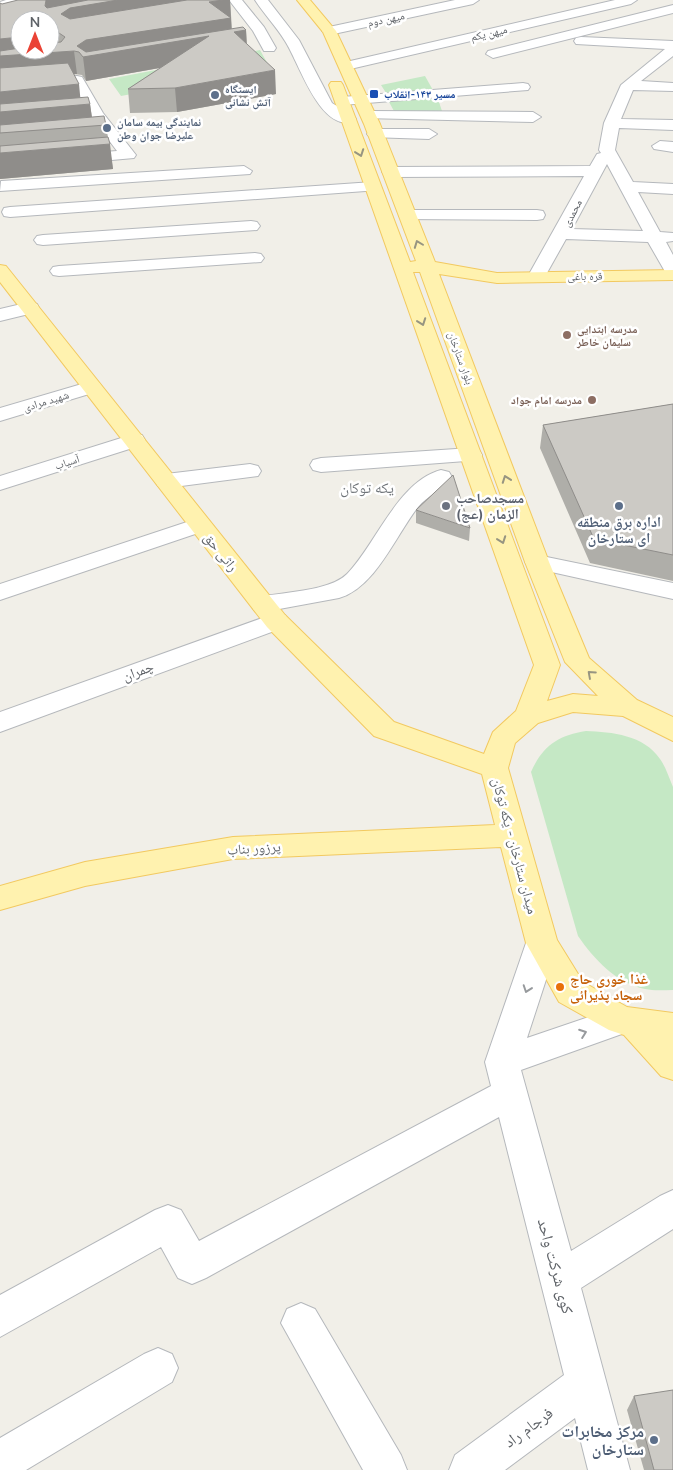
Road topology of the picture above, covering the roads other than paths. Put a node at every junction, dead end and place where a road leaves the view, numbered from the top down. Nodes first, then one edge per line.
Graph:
1 (17, 0) edge
2 (235, 0) edge
3 (261, 0) edge
4 (286, 0) edge
5 (304, 0) edge
6 (472, 0) edge
7 (631, 0) edge
8 (0, 7) edge
9 (673, 9) edge
10 (329, 31) junction
11 (570, 40) dead end
12 (270, 48) dead end
13 (671, 51) edge
14 (492, 54) dead end
15 (346, 66) junction
16 (628, 85) junction
17 (0, 86) edge
18 (523, 87) dead end
19 (673, 87) edge
20 (85, 95) junction
21 (66, 97) edge
22 (354, 108) junction
23 (96, 114) junction
24 (77, 116) edge
25 (533, 117) dead end
26 (612, 123) junction
27 (673, 126) edge
28 (112, 134) junction
29 (375, 134) junction
30 (443, 134) dead end
31 (93, 135) edge
32 (607, 150) junction
33 (0, 165) edge
34 (595, 171) junction
35 (390, 172) junction
36 (1, 186) edge
37 (373, 187) junction
38 (627, 187) junction
39 (673, 189) edge
40 (248, 196) junction
41 (139, 203) junction
42 (10, 212) dead end
43 (537, 215) dead end
44 (407, 216) junction
45 (251, 226) junction
46 (141, 234) junction
47 (560, 234) junction
48 (654, 237) junction
49 (673, 237) edge
50 (43, 240) dead end
51 (427, 266) junction
52 (404, 268) junction
53 (0, 270) edge
54 (59, 270) dead end
55 (673, 273) edge
56 (537, 276) junction
57 (497, 278) junction
58 (440, 299) junction
59 (414, 300) junction
60 (30, 308) junction
61 (0, 315) edge
62 (92, 387) junction
63 (0, 416) edge
64 (134, 440) junction
65 (471, 455) junction
66 (321, 465) dead end
67 (250, 471) dead end
68 (441, 477) dead end
69 (166, 481) junction
70 (0, 483) edge
71 (198, 525) junction
72 (537, 562) junction
73 (673, 591) edge
74 (0, 592) edge
75 (270, 612) junction
76 (627, 707) junction
77 (528, 716) junction
78 (0, 722) edge
79 (673, 731) edge
80 (494, 768) junction
81 (512, 835) junction
82 (0, 898) edge
83 (542, 943) junction
84 (627, 1021) junction
85 (673, 1027) edge
86 (673, 1065) edge
87 (506, 1078) junction
88 (673, 1208) edge
89 (559, 1280) junction
90 (0, 1317) edge
91 (301, 1323) dead end
92 (158, 1368) dead end
93 (586, 1384) junction
94 (0, 1462) edge
95 (386, 1470) edge
96 (470, 1470) edge
97 (609, 1470) edge

1 - 8 street
2 - 12 street
3 - 22 street
4 - 22 main road, بلوار ستارخان
5 - 10 main road, بلوار ستارخان
6 - 10 street, میهن دوم
7 - 15 street, میهن یکم
9 - 14 street
10 - 15 main road, بلوار ستارخان
11 - 13 street
13 - 16 street, محمدی
15 - 22 main road, بلوار ستارخان
16 - 19 street
16 - 26 street, محمدی
17 - 20 street
18 - 22 street
20 - 21 street
20 - 23 street
22 - 25 street
22 - 29 main road, بلوار ستارخان
22 -> 37 main road, بلوار ستارخان
23 - 24 street
23 - 28 street
26 - 27 street
26 - 32 street, محمدی
28 - 31 street
28 - 33 street
29 - 30 street
29 - 35 main road, بلوار ستارخان
32 - 34 street, محمدی
32 - 38 street
34 - 35 street
34 - 47 street, محمدی
35 - 44 main road, بلوار ستارخان
36 - 40 street
37 - 40 street
37 - 52 main road, بلوار ستارخان
38 - 39 street
38 - 48 street
40 - 41 street
40 - 45 street
41 - 42 street
41 - 46 street
43 - 44 street
51 -> 44 main road, بلوار ستارخان
45 - 46 street
45 - 54 street
46 - 50 street
47 - 48 street
47 - 56 street, محمدی
48 - 49 street
48 - 55 street
51 - 52 main road, قره باغی
51 - 57 main road, قره باغی
51 - 58 main road, بلوار ستارخان
52 - 59 main road, بلوار ستارخان
53 - 60 main road, راثی حق
55 - 56 main road, قره باغی
56 - 57 main road, قره باغی
57 - 58 main road, قره باغی
58 - 59 main road, قره باغی
72 -> 58 main road, بلوار ستارخان
59 -> 65 main road, بلوار ستارخان
60 - 61 street
60 - 62 main road, راثی حق
62 - 63 street, شهید مرادی
62 - 64 main road, راثی حق
64 - 69 main road, راثی حق
64 - 70 street, آسیاب
65 - 66 street
65 -> 77 main road, بلوار ستارخان
67 - 69 street
68 - 75 street, چمران
69 - 71 main road, راثی حق
71 - 74 street
71 - 75 main road, راثی حق
72 - 73 street
76 -> 72 main road, بلوار ستارخان
75 - 78 street, چمران
75 - 80 main road, راثی حق
76 - 77 main road, میدان ستارخان - یکه توکان
76 - 79 main road, میدان ستارخان - یکه توکان
77 - 80 main road, میدان ستارخان - یکه توکان
80 - 81 main road, میدان ستارخان - یکه توکان
81 - 82 main road, پرزور بناب
81 - 83 main road, میدان ستارخان - یکه توکان
83 - 84 main road, میدان ستارخان - یکه توکان
83 -> 87 street
84 - 85 main road, میدان ستارخان - یکه توکان
84 - 86 main road
87 -> 84 street
87 - 89 street, کوی شرکت واحد
87 - 90 street
88 - 89 street
89 - 93 street, کوی شرکت واحد
91 - 95 street
92 - 94 street
93 - 96 street, فرجام راد
93 - 97 street, کوی شرکت واحد

